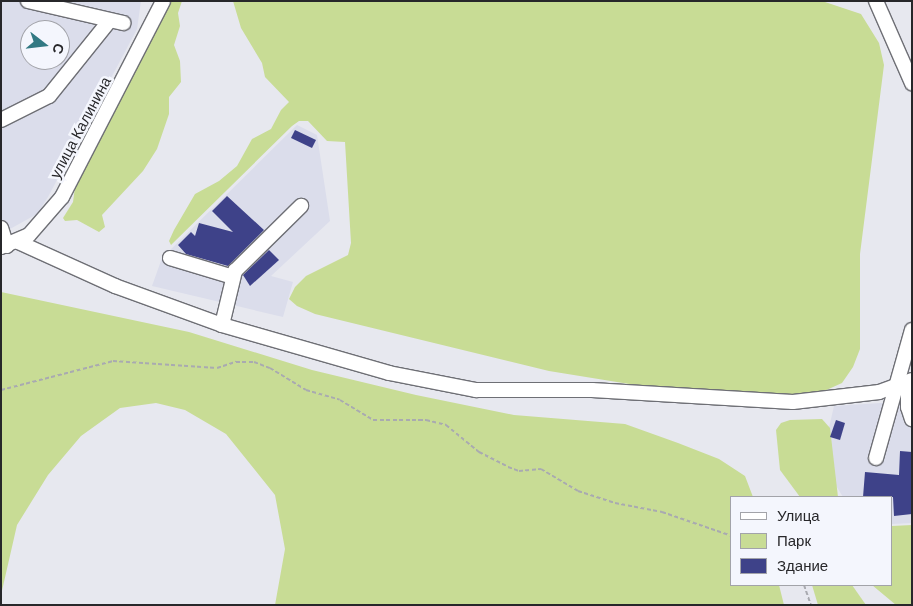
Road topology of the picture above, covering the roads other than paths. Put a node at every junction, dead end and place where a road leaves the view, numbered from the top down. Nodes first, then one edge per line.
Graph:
1 (28, 1) edge
2 (163, 1) edge
3 (876, 1) edge
4 (912, 83) edge
5 (1, 120) edge
6 (301, 206) dead end
7 (1, 228) edge
8 (9, 245) edge
9 (170, 258) dead end
10 (233, 278) junction
11 (222, 326) junction
12 (912, 330) edge
13 (906, 383) edge
14 (912, 419) edge
15 (876, 458) dead end

1 - 5 street
2 - 8 street, улица Калинина
3 - 4 street
6 - 10 street
7 - 8 street
8 - 11 street
9 - 10 street
10 - 11 street
11 - 13 street
12 - 13 street
13 - 14 street
13 - 15 street

